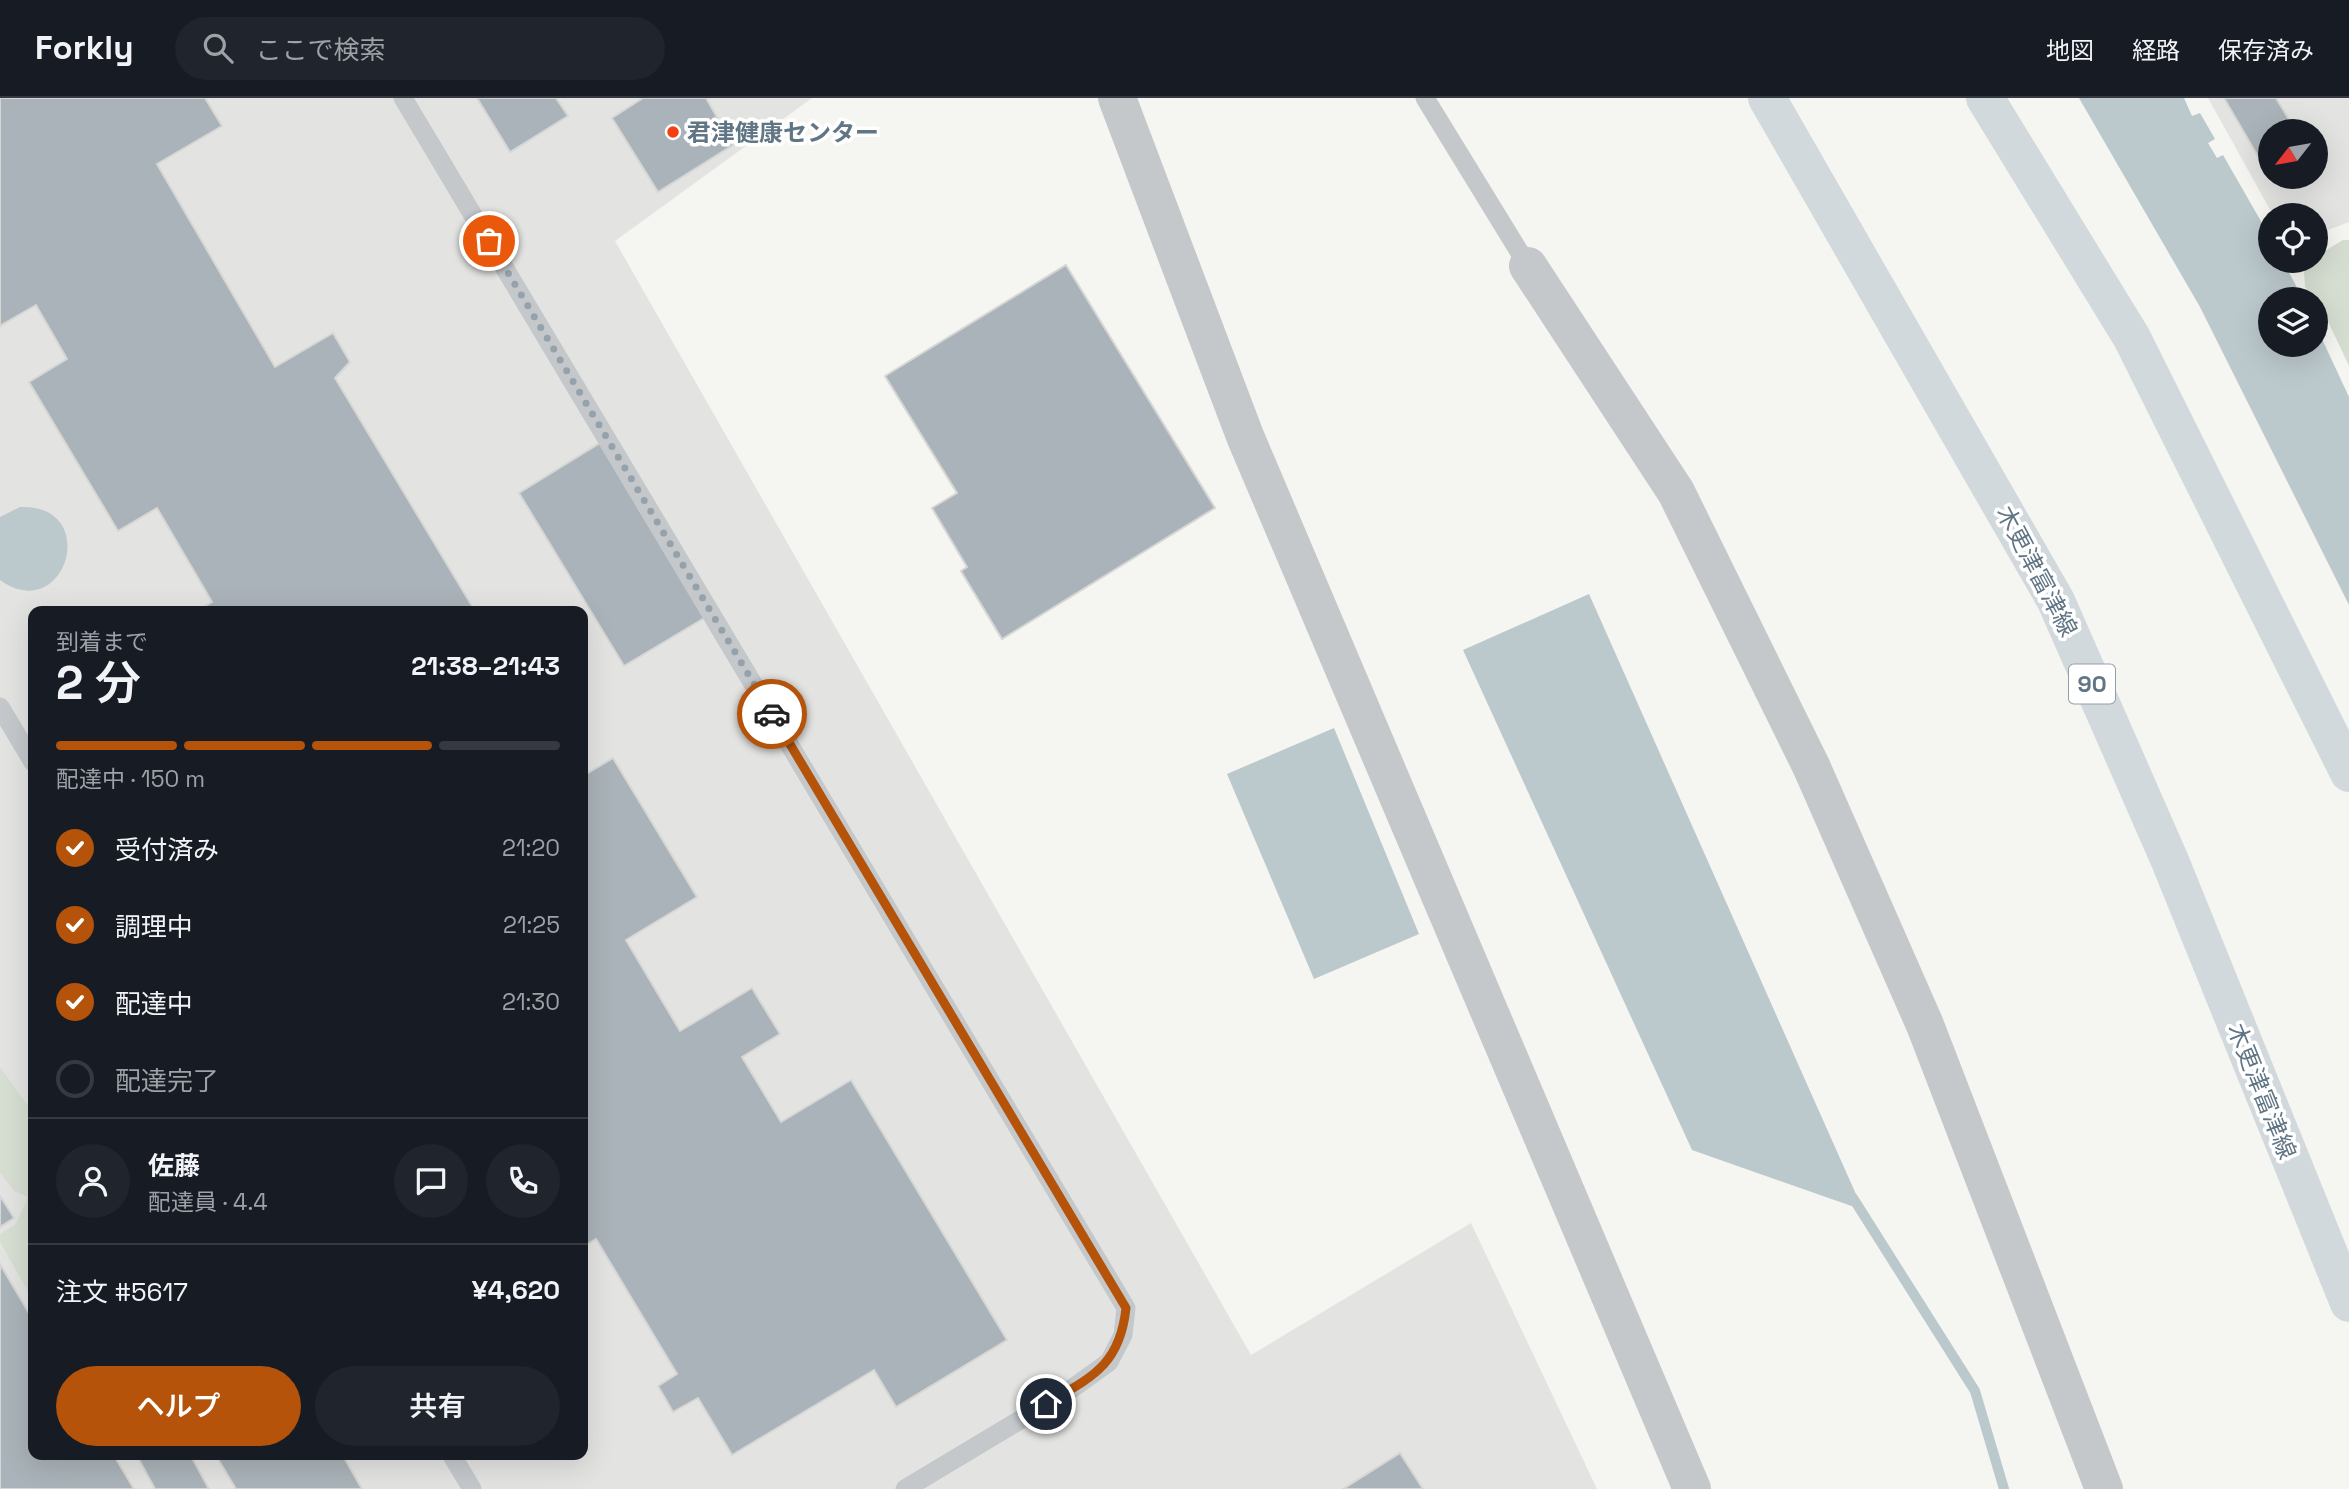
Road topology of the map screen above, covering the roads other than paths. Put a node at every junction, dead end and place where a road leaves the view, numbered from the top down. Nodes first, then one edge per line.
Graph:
1 (403, 98) edge
2 (1117, 98) edge
3 (1425, 98) edge
4 (1767, 98) edge
5 (1985, 98) edge
6 (1528, 266) joint
7 (0, 707) edge
8 (28, 754) edge
9 (2349, 773) edge
10 (2349, 1303) edge
11 (455, 1460) edge
12 (472, 1489) edge
13 (905, 1489) edge
14 (1692, 1489) edge
15 (2104, 1489) edge

1 - 13 lane
2 - 14 street
3 - 6 lane
4 - 10 main road, 木更津富津線 / 90
5 - 9 main road
6 - 15 street
7 - 8 lane
11 - 12 lane

